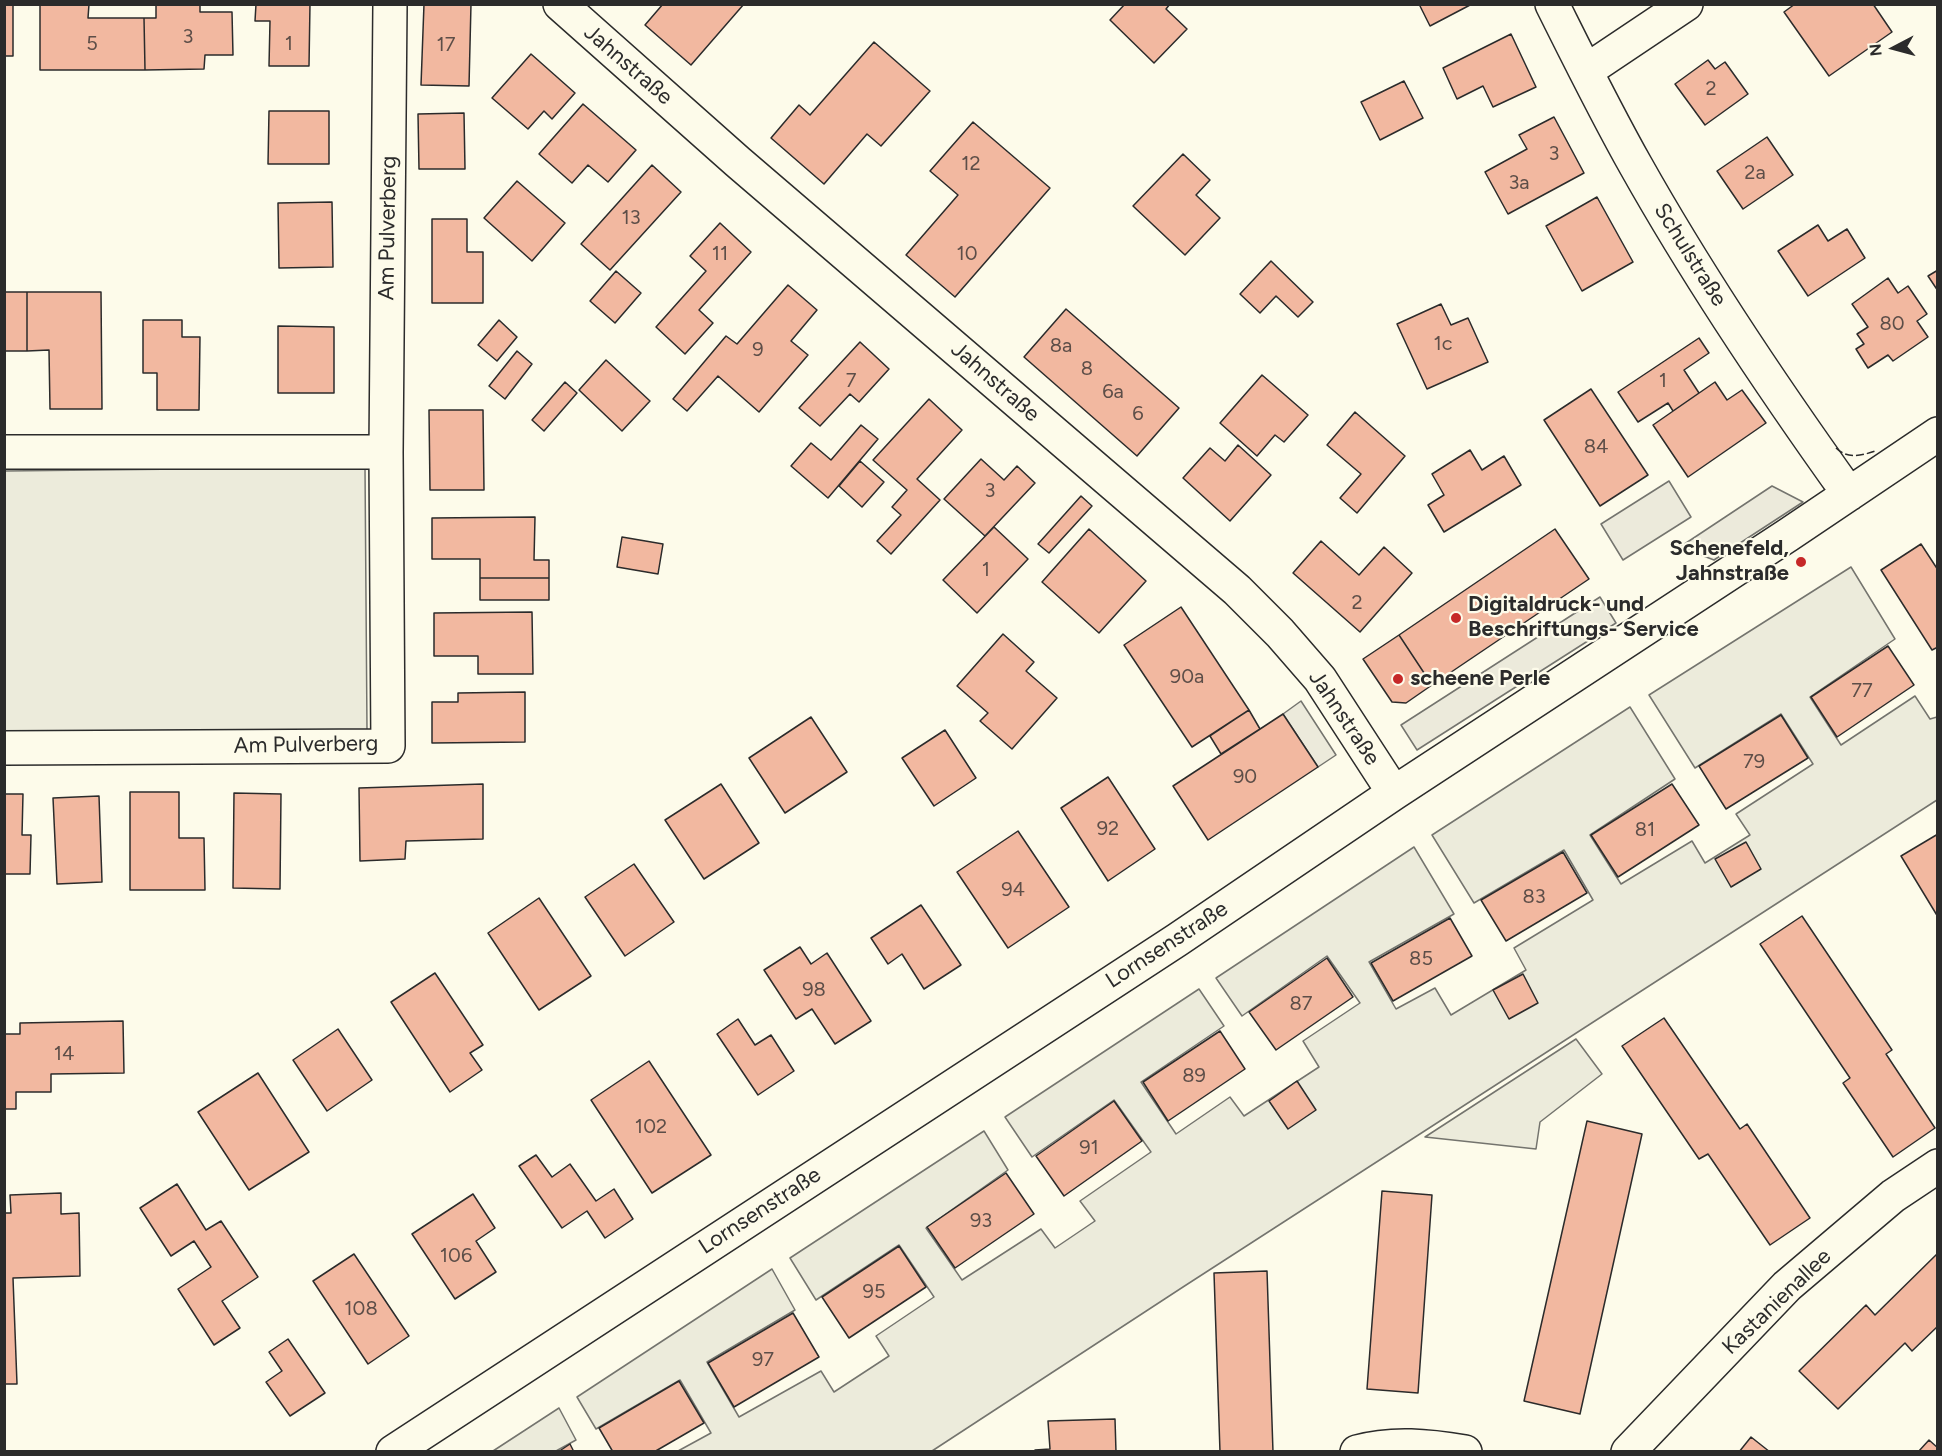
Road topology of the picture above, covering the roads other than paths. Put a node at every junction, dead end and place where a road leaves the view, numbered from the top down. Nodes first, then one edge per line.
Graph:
1 (390, 4) edge
2 (560, 4) edge
3 (1552, 4) edge
4 (1686, 4) edge
5 (1586, 71) junction
6 (1938, 434) edge
7 (4, 452) edge
8 (386, 452) junction
9 (1850, 494) junction
10 (4, 748) edge
11 (1394, 793) junction
12 (1938, 1166) edge
13 (393, 1452) edge
14 (1357, 1452) edge
15 (1465, 1452) edge
16 (1628, 1452) edge

1 - 8 street, Am Pulverberg
2 - 11 street, Jahnstraße
3 - 5 street, Schulstraße
4 - 5 street
5 - 9 street, Schulstraße
6 - 9 street, Lornsenstraße
7 - 8 street
8 - 10 street, Am Pulverberg
9 - 11 street, Lornsenstraße
11 - 13 street, Lornsenstraße
12 - 16 street, Kastanienallee
14 - 15 street

